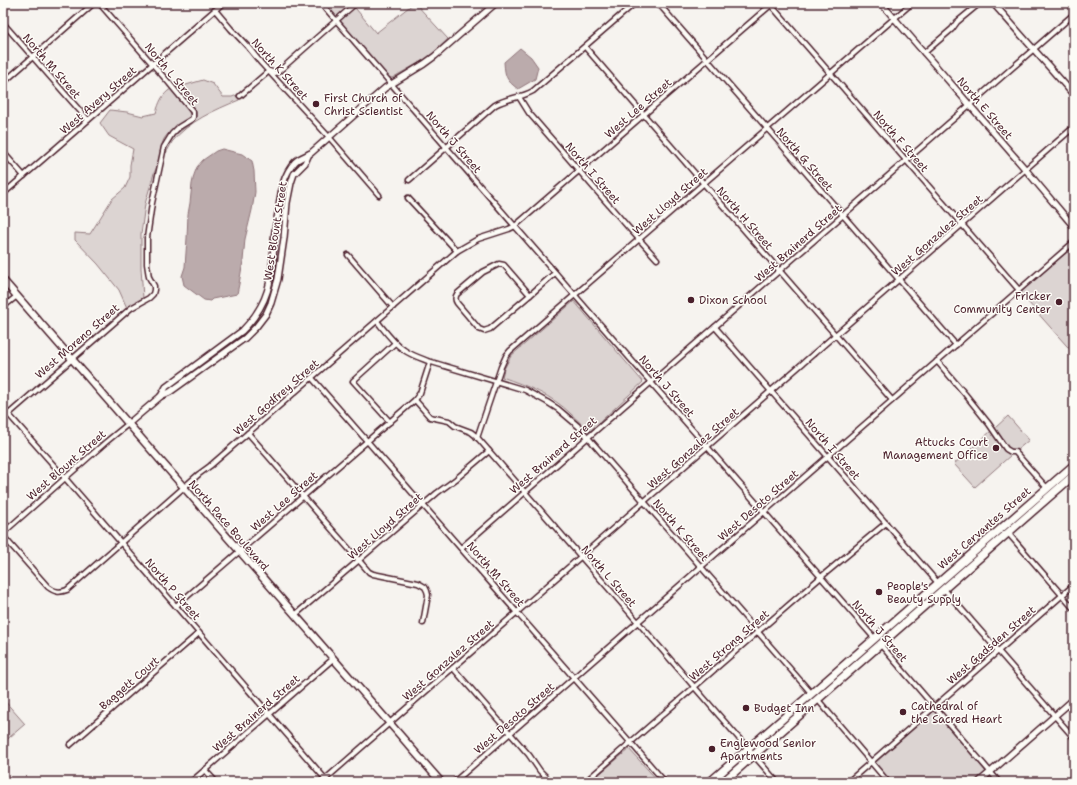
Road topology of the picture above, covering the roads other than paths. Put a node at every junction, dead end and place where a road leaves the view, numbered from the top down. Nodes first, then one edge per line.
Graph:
1 (94, 3) edge
2 (99, 3) edge
3 (223, 3) edge
4 (321, 3) edge
5 (356, 3) edge
6 (496, 3) edge
7 (635, 3) edge
8 (658, 3) edge
9 (881, 3) edge
10 (912, 3) edge
11 (980, 3) edge
12 (993, 3) edge
13 (771, 4) edge
14 (215, 10) junction
15 (1074, 14) edge
16 (894, 18) junction
17 (336, 20) junction
18 (3, 23) edge
19 (585, 47) junction
20 (1034, 49) junction
21 (924, 53) junction
22 (33, 56) junction
23 (707, 60) junction
24 (152, 64) junction
25 (270, 71) junction
26 (830, 74) junction
27 (3, 82) edge
28 (391, 84) junction
29 (1074, 95) edge
30 (240, 96) dead end
31 (519, 96) junction
32 (970, 105) junction
33 (644, 115) junction
34 (88, 120) junction
35 (1074, 127) edge
36 (767, 129) junction
37 (329, 137) junction
38 (446, 147) junction
39 (3, 152) edge
40 (309, 154) junction
41 (906, 161) junction
42 (579, 170) junction
43 (1026, 170) junction
44 (24, 176) junction
45 (409, 180) dead end
46 (704, 184) junction
47 (3, 194) edge
48 (379, 195) dead end
49 (408, 198) dead end
50 (843, 216) junction
51 (962, 225) junction
52 (515, 226) junction
53 (1074, 226) edge
54 (639, 240) junction
55 (1074, 242) edge
56 (457, 251) junction
57 (348, 255) dead end
58 (657, 259) dead end
59 (780, 270) junction
60 (555, 273) junction
61 (148, 277) joint
62 (3, 280) edge
63 (899, 280) junction
64 (270, 283) junction
65 (277, 285) junction
66 (1019, 290) junction
67 (530, 295) junction
68 (574, 295) junction
69 (17, 296) junction
70 (393, 307) junction
71 (3, 308) edge
72 (377, 321) junction
73 (715, 327) junction
74 (836, 335) junction
75 (395, 343) junction
76 (956, 345) junction
77 (222, 347) junction
78 (226, 353) junction
79 (72, 360) junction
80 (937, 361) junction
81 (430, 362) junction
82 (312, 378) junction
83 (496, 381) junction
84 (651, 382) junction
85 (771, 392) junction
86 (161, 396) junction
87 (415, 400) junction
88 (892, 400) junction
89 (3, 408) edge
90 (9, 414) junction
91 (3, 419) edge
92 (390, 422) junction
93 (128, 424) junction
94 (248, 433) junction
95 (588, 437) junction
96 (477, 438) junction
97 (367, 441) junction
98 (708, 447) junction
99 (489, 451) junction
100 (828, 456) junction
101 (1074, 465) edge
102 (1074, 469) edge
103 (65, 478) junction
104 (1073, 478) edge
105 (183, 487) junction
106 (1047, 488) junction
107 (525, 492) junction
108 (303, 497) junction
109 (645, 502) junction
110 (423, 505) junction
111 (764, 512) junction
112 (1020, 522) junction
113 (886, 523) junction
114 (3, 533) edge
115 (1008, 533) junction
116 (3, 536) edge
117 (121, 543) junction
118 (461, 548) junction
119 (240, 552) junction
120 (581, 557) junction
121 (359, 561) junction
122 (701, 567) junction
123 (821, 577) junction
124 (938, 582) junction
125 (1074, 585) edge
126 (944, 589) junction
127 (1062, 596) junction
128 (176, 606) junction
129 (1074, 609) edge
130 (518, 612) junction
131 (295, 615) junction
132 (637, 622) junction
133 (423, 623) dead end
134 (758, 632) junction
135 (199, 633) junction
136 (877, 641) junction
137 (998, 651) junction
138 (333, 659) junction
139 (453, 668) junction
140 (574, 678) junction
141 (694, 687) junction
142 (812, 694) junction
143 (1074, 699) edge
144 (818, 700) junction
145 (934, 707) junction
146 (269, 714) junction
147 (1055, 716) junction
148 (389, 723) junction
149 (510, 734) junction
150 (1074, 738) edge
151 (630, 742) junction
152 (70, 746) dead end
153 (748, 749) junction
154 (753, 755) junction
155 (871, 762) junction
156 (205, 770) junction
157 (990, 772) junction
158 (326, 781) edge
159 (191, 782) edge
160 (216, 782) edge
161 (441, 782) edge
162 (454, 782) edge
163 (550, 782) edge
164 (585, 782) edge
165 (665, 782) edge
166 (710, 782) edge
167 (723, 782) edge
168 (777, 782) edge
169 (848, 782) edge
170 (888, 782) edge
171 (979, 782) edge
172 (999, 782) edge

1 - 22 street
2 - 24 street, North L Street
3 - 14 street, West Avery Street
4 - 17 street, North J Street
5 - 17 street
6 - 28 street
7 - 19 street
8 - 23 street, North G Street
9 - 16 street, North E Street
10 - 16 street, West Lloyd Street
11 - 21 street
12 - 20 street
13 - 23 street, West Lee Street
13 - 26 street, North F Street
14 - 24 street, West Avery Street
14 - 25 street, North K Street
15 - 20 street, West Brainerd Street
16 - 21 street, North E Street
16 - 26 street, West Lloyd Street
17 - 25 street
17 - 28 street, North J Street
18 - 22 street, North M Street
19 - 31 street
19 - 33 street, North H Street
20 - 29 street
20 - 32 street, West Brainerd Street
21 - 32 street, North E Street
22 - 27 street
22 - 34 street, North M Street
23 - 33 street, West Lee Street
23 - 36 street, North G Street
24 - 34 street, West Avery Street
24 - 61 street, North L Street
25 - 30 street
25 - 37 street, North K Street
26 - 36 street, West Lloyd Street
26 - 41 street, North F Street
28 - 37 street
28 - 38 street, North J Street
31 - 38 street
31 - 42 street, North I Street
32 - 41 street, West Brainerd Street
32 - 43 street, North E Street
33 - 42 street, West Lee Street
33 - 46 street, North H Street
34 - 44 street, West Avery Street
35 - 43 street, West Gonzalez Street
36 - 46 street, West Lloyd Street
36 - 50 street, North G Street
37 - 40 street
37 - 48 street, North K Street
38 - 45 street
38 - 52 street, North J Street
39 - 44 street
40 - 64 street, West Blount Street
40 - 65 street, West Blount Street
41 - 50 street, West Brainerd Street
41 - 51 street, North F Street
42 - 52 street, West Lee Street
42 - 54 street, North I Street
43 - 51 street, West Gonzalez Street
43 - 53 street, North E Street
44 - 47 street, West Avery Street
46 - 54 street, West Lloyd Street
46 - 59 street, North H Street
49 - 56 street
50 - 59 street, West Brainerd Street
50 - 63 street, North G Street
51 - 63 street, West Gonzalez Street
51 - 66 street, North F Street
52 - 56 street, West Godfrey Street
52 - 60 street, North J Street
54 - 58 street, North I Street
54 - 68 street, West Lloyd Street
55 - 66 street, West Desoto Street
56 - 70 street, West Godfrey Street
57 - 70 street
59 - 73 street, West Brainerd Street
59 - 74 street, North H Street
60 - 67 street
60 - 68 street, North J Street
61 - 79 street, West Moreno Street
62 - 69 main road, North Pace Boulevard
63 - 74 street, West Gonzalez Street
63 - 76 street, North G Street
64 - 65 street
64 - 77 street, West Blount Street
65 - 78 street, West Blount Street
66 - 76 street, West Desoto Street
67 - 67 street
68 - 83 street, West Lloyd Street
68 - 84 street, North J Street
69 - 71 street
69 - 79 main road, North Pace Boulevard
70 - 72 street, West Godfrey Street
72 - 75 street, North K Street
72 - 82 street, West Godfrey Street
73 - 84 street, West Brainerd Street
73 - 85 street, North I Street
74 - 85 street, West Gonzalez Street
74 - 88 street, North H Street
75 - 81 street, North K Street
75 - 92 street
76 - 80 street, West Desoto Street
77 - 78 street
77 - 86 street, West Blount Street
78 - 86 street, West Blount Street
79 - 90 street, West Moreno Street
79 - 93 main road, North Pace Boulevard
80 - 88 street, West Desoto Street
80 - 106 street
81 - 83 street, North K Street
81 - 87 street
82 - 94 street, West Godfrey Street
82 - 97 street, North M Street
83 - 95 street, North K Street
83 - 96 street, West Lloyd Street
84 - 95 street, West Brainerd Street
84 - 98 street, North J Street
85 - 98 street, West Gonzalez Street
85 - 100 street, North I Street
86 - 93 street, West Blount Street
87 - 92 street, West Lee Street
87 - 96 street, North L Street
88 - 100 street, West Desoto Street
89 - 90 street, North P Street
90 - 91 street, West Moreno Street
90 - 103 street, North P Street
92 - 97 street, West Lee Street
93 - 103 street, West Blount Street
93 - 105 main road, North Pace Boulevard
94 - 105 street, West Godfrey Street
94 - 108 street
95 - 107 street, West Brainerd Street
95 - 109 street, North K Street
96 - 99 street, North L Street
97 - 108 street, West Lee Street
97 - 110 street, North M Street
98 - 109 street, West Gonzalez Street
98 - 111 street, North J Street
99 - 107 street, North L Street
99 - 110 street, West Lloyd Street
100 - 111 street, West Desoto Street
100 - 113 street, North I Street
101 - 106 main road, West Cervantes Street
102 - 104 main road
103 - 114 street, West Blount Street
103 - 117 street, North P Street
104 - 112 main road, West Cervantes Street
105 - 117 street, West Godfrey Street
105 - 119 main road, North Pace Boulevard
106 - 112 main road
106 - 124 main road, West Cervantes Street
107 - 118 street, West Brainerd Street
107 - 120 street, North L Street
108 - 119 street, West Lee Street
108 - 121 street
109 - 120 street, West Gonzalez Street
109 - 122 street, North K Street
110 - 118 street, North M Street
110 - 121 street, West Lloyd Street
111 - 122 street, West Desoto Street
111 - 123 street, North J Street
112 - 115 main road, West Cervantes Street
113 - 123 street, West Strong Street
113 - 124 street, North I Street
115 - 126 main road, West Cervantes Street
115 - 127 street
116 - 117 street, West Godfrey Street
117 - 128 street, North P Street
118 - 130 street, North M Street
119 - 128 street, West Lee Street
119 - 131 main road, North Pace Boulevard
120 - 130 street, West Gonzalez Street
120 - 132 street, North L Street
121 - 131 street, West Lloyd Street
121 - 133 street
122 - 132 street, West Desoto Street
122 - 134 street, North K Street
123 - 134 street, West Strong Street
123 - 136 street, North J Street
124 - 136 main road, West Cervantes Street
125 - 127 street, West Gadsden Street
126 - 136 main road, West Cervantes Street
126 - 137 street
127 - 129 street
127 - 137 street, West Gadsden Street
128 - 135 street, North P Street
130 - 139 street, West Gonzalez Street
130 - 140 street, North M Street
131 - 138 main road, North Pace Boulevard
132 - 140 street, West Desoto Street
132 - 141 street, North L Street
134 - 141 street, West Strong Street
134 - 142 street, North K Street
135 - 146 street, North P Street
135 - 152 street, Baggett Court
136 - 142 main road, West Cervantes Street
136 - 144 main road, West Cervantes Street
136 - 145 street, North J Street
137 - 145 street, West Gadsden Street
137 - 147 street
138 - 146 street, West Brainerd Street
138 - 148 main road, North Pace Boulevard
139 - 148 street, West Gonzalez Street
139 - 149 street
140 - 149 street, West Desoto Street
140 - 151 street, North M Street
141 - 151 street, West Strong Street
141 - 153 street, North L Street
142 - 153 main road, West Cervantes Street
143 - 147 street
144 - 154 main road, West Cervantes Street
144 - 155 street
145 - 155 street, West Gadsden Street
145 - 157 street, North J Street
146 - 156 street, West Brainerd Street
146 - 158 street, North P Street
147 - 150 street
147 - 157 street
148 - 158 street, West Gonzalez Street
148 - 161 main road, North Pace Boulevard
149 - 162 street, West Desoto Street
149 - 163 street
151 - 164 street, West Strong Street
151 - 165 street, North M Street
153 - 154 street, North L Street
153 - 166 main road, West Cervantes Street
154 - 167 main road, West Cervantes Street
154 - 168 street, North L Street
155 - 169 street, West Gadsden Street
155 - 170 street
156 - 159 street, West Brainerd Street
156 - 160 street
157 - 171 street
157 - 172 street, North J Street

